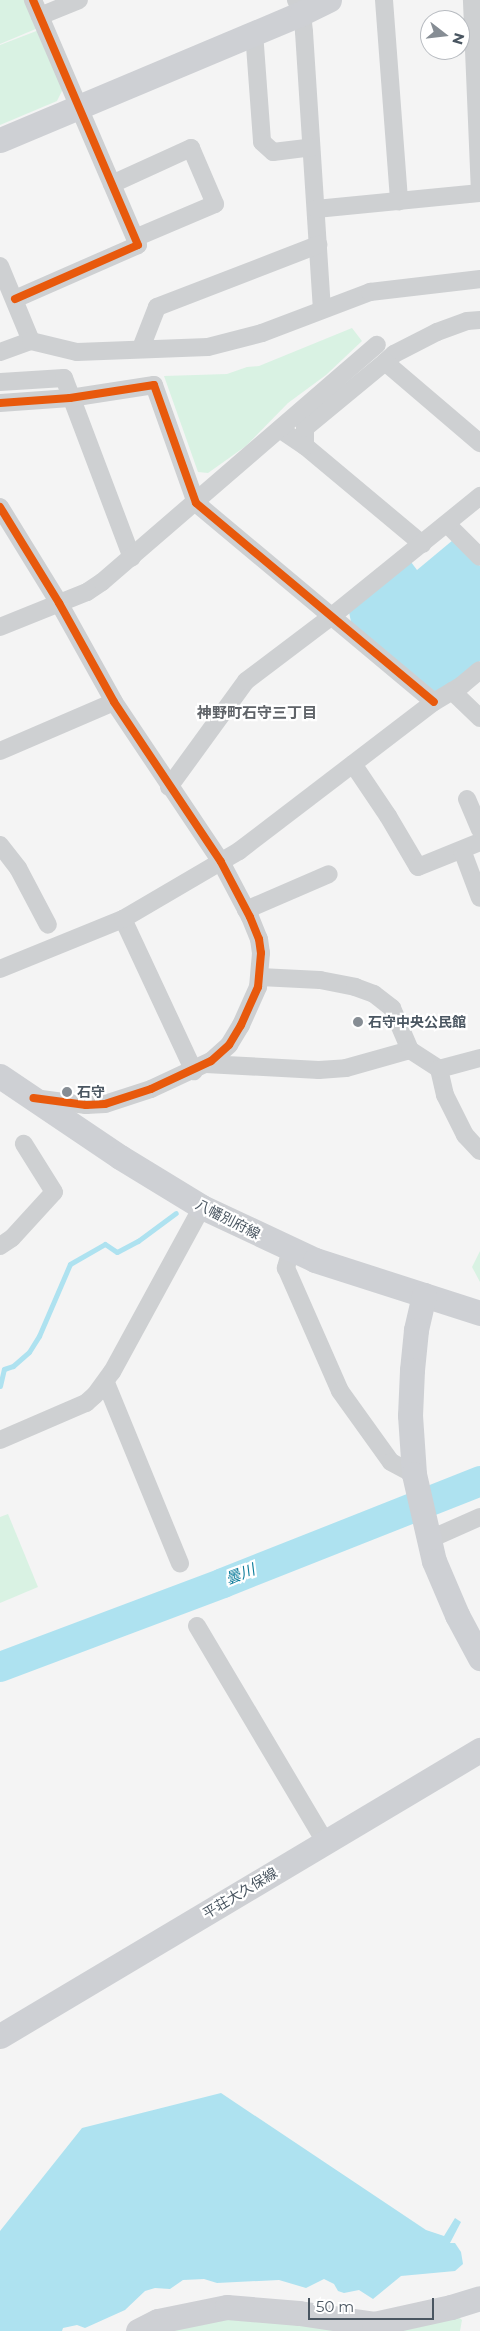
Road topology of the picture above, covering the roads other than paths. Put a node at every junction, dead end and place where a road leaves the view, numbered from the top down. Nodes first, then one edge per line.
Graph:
1 (79, 0) edge
2 (329, 0) edge
3 (384, 0) edge
4 (472, 0) edge
5 (299, 7) edge
6 (37, 8) edge
7 (254, 32) junction
8 (80, 107) junction
9 (0, 140) edge
10 (311, 147) junction
11 (112, 184) junction
12 (399, 201) junction
13 (316, 209) junction
14 (135, 238) junction
15 (318, 245) junction
16 (0, 266) edge
17 (480, 279) edge
18 (15, 299) junction
19 (322, 309) junction
20 (480, 320) edge
21 (31, 341) junction
22 (377, 345) dead end
23 (141, 348) junction
24 (0, 352) edge
25 (385, 362) junction
26 (0, 382) edge
27 (70, 398) junction
28 (0, 403) edge
29 (281, 430) junction
30 (480, 443) edge
31 (305, 446) junction
32 (480, 496) edge
33 (196, 504) junction
34 (0, 507) edge
35 (448, 525) junction
36 (422, 544) junction
37 (480, 557) edge
38 (132, 558) junction
39 (59, 603) junction
40 (332, 616) junction
41 (0, 627) edge
42 (480, 670) edge
43 (452, 691) junction
44 (114, 702) junction
45 (434, 702) junction
46 (480, 718) edge
47 (0, 751) edge
48 (353, 764) junction
49 (169, 787) junction
50 (467, 799) dead end
51 (480, 829) edge
52 (480, 842) edge
53 (0, 845) edge
54 (462, 850) junction
55 (221, 862) junction
56 (329, 874) dead end
57 (480, 898) edge
58 (246, 910) junction
59 (123, 919) junction
60 (48, 925) dead end
61 (0, 969) edge
62 (260, 977) junction
63 (410, 1050) junction
64 (480, 1058) edge
65 (200, 1068) junction
66 (439, 1069) junction
67 (0, 1076) edge
68 (33, 1098) junction
69 (24, 1144) dead end
70 (480, 1151) edge
71 (202, 1207) junction
72 (0, 1246) edge
73 (291, 1250) junction
74 (424, 1295) junction
75 (480, 1313) edge
76 (106, 1383) junction
77 (0, 1440) edge
78 (414, 1474) junction
79 (480, 1517) edge
80 (428, 1540) junction
81 (180, 1563) dead end
82 (196, 1626) dead end
83 (480, 1658) edge
84 (480, 1750) edge
85 (325, 1842) junction
86 (0, 2036) edge
87 (480, 2298) edge
88 (138, 2331) edge

1 - 6 street
2 - 5 main road
3 - 12 street
4 - 12 street
5 - 7 main road
5 - 10 street
6 - 8 street
7 - 8 main road
7 - 10 street
8 - 9 main road
8 - 11 street
10 - 13 street
11 - 14 street
11 - 14 street
12 - 13 street
13 - 15 street
14 - 18 street
15 - 19 street
15 - 23 street
16 - 18 street
17 - 19 street
18 - 21 street
19 - 23 street
20 - 25 street
21 - 23 street
21 - 24 street
22 - 29 street
25 - 30 street
25 - 31 street
26 - 27 street
27 - 28 street
27 - 33 street
27 - 38 street
29 - 31 street
29 - 33 street
31 - 36 street
32 - 35 street
33 - 38 street
33 - 40 street
34 - 39 street
35 - 36 street
35 - 37 street
36 - 40 street
38 - 39 street
39 - 41 street
39 - 44 street
40 - 45 street
40 - 49 street
42 - 43 street
43 - 45 street
43 - 46 street
44 - 47 street
44 - 49 street
45 - 48 street
48 - 54 street
48 - 55 street
49 - 55 street
50 - 51 street
52 - 54 street
53 - 60 street
54 - 57 street
55 - 58 street
55 - 59 street
56 - 58 street
58 - 62 street
59 - 61 street
59 - 65 street
62 - 63 street
62 - 65 street
63 - 65 street
63 - 66 street
64 - 66 street
65 - 68 street
66 - 70 street
67 - 68 main road, 八幡別府線
68 - 71 main road, 八幡別府線
69 - 72 street
71 - 73 main road, 八幡別府線
71 - 76 street
73 - 74 main road, 八幡別府線
73 - 78 street
74 - 75 main road, 八幡別府線
74 - 78 main road
76 - 77 street
76 - 81 street
78 - 80 main road
79 - 80 street
80 - 83 main road
82 - 85 street
84 - 85 main road, 平荘大久保線
85 - 86 main road, 平荘大久保線
87 - 88 main road

